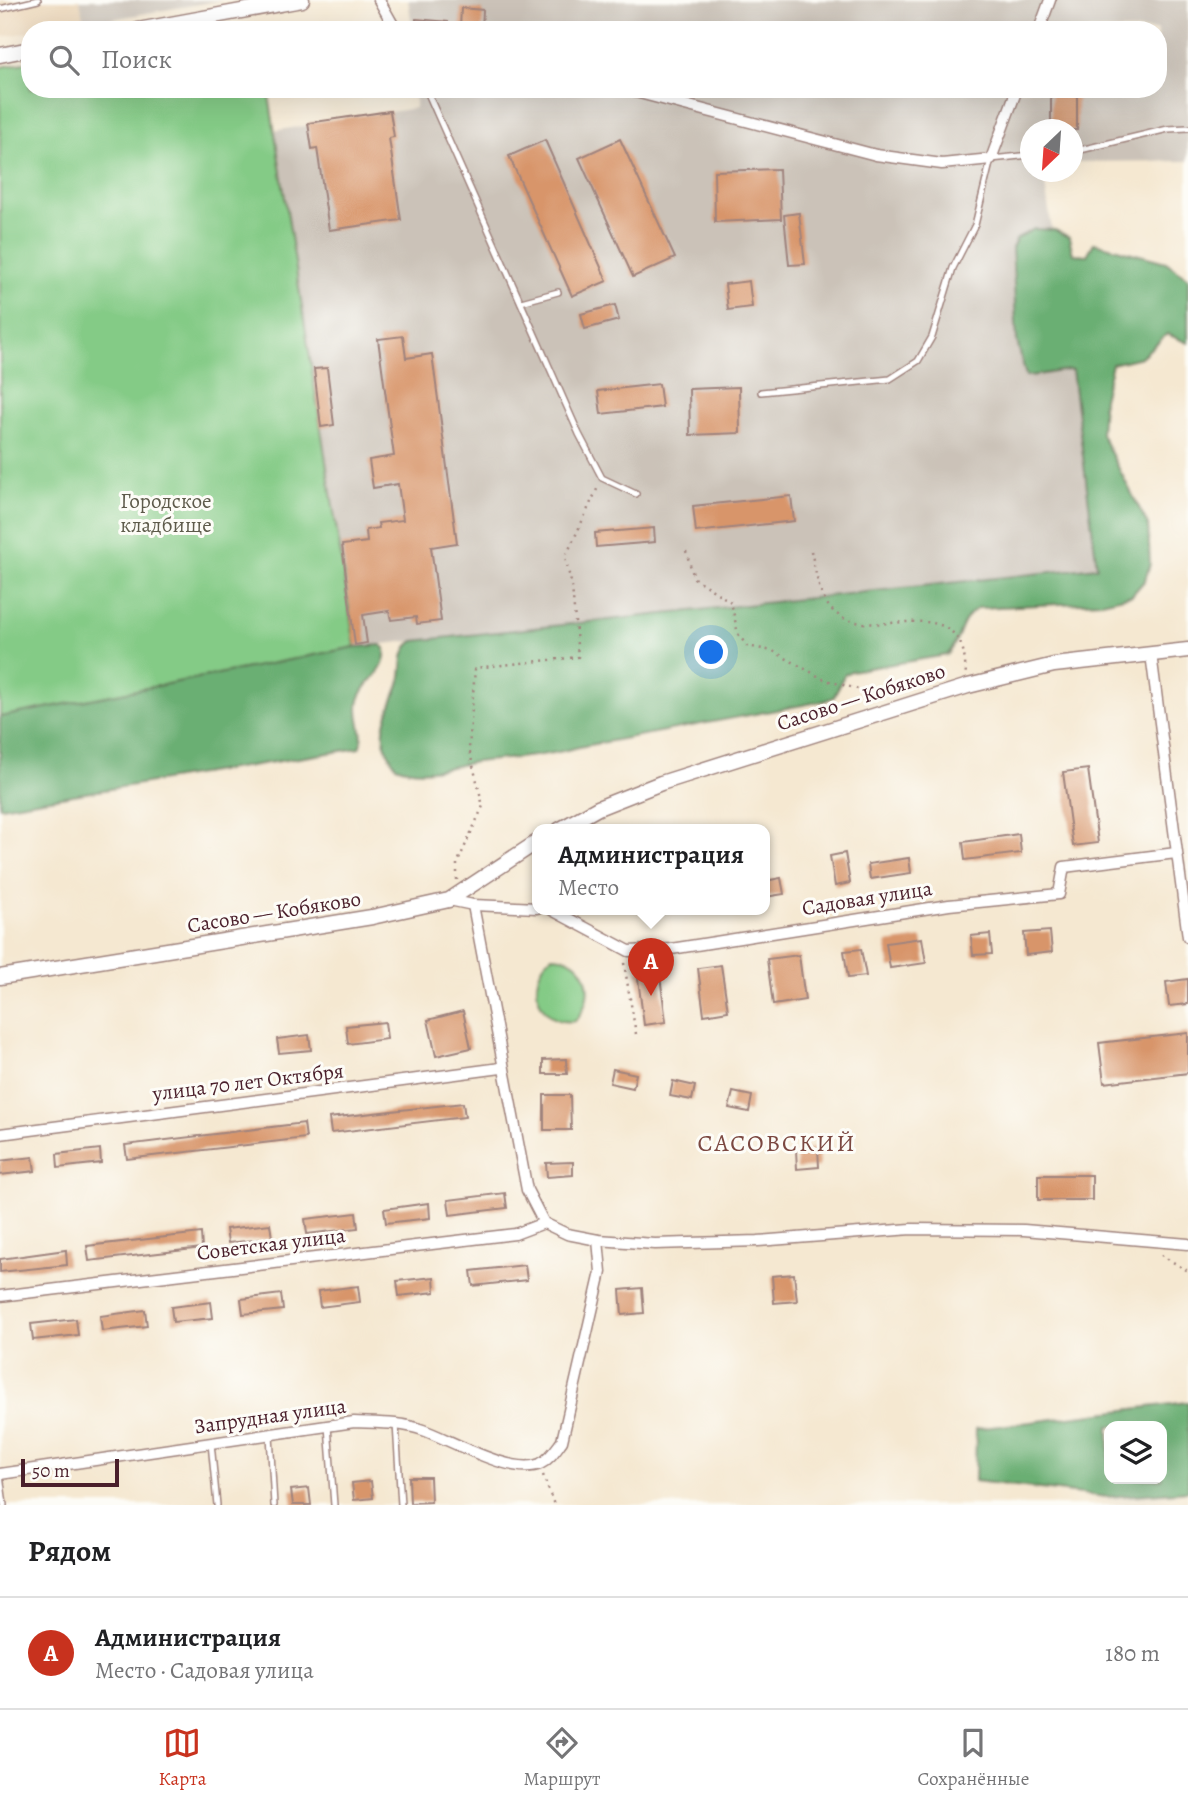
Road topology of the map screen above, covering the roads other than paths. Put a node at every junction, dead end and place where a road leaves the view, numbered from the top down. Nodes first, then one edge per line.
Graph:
1 (38, 0) edge
2 (302, 0) edge
3 (379, 0) edge
4 (1050, 0) edge
5 (0, 9) edge
6 (187, 21) edge
7 (391, 21) edge
8 (1042, 21) edge
9 (21, 52) edge
10 (0, 55) edge
11 (430, 98) edge
12 (658, 98) edge
13 (1014, 98) edge
14 (1188, 128) edge
15 (1083, 150) edge
16 (1020, 156) edge
17 (991, 159) junction
18 (558, 292) dead end
19 (520, 302) junction
20 (761, 392) dead end
21 (636, 494) dead end
22 (1188, 650) edge
23 (1151, 654) junction
24 (570, 824) edge
25 (532, 845) edge
26 (1176, 853) junction
27 (453, 897) junction
28 (473, 905) junction
29 (532, 908) edge
30 (561, 915) edge
31 (1188, 937) edge
32 (0, 977) edge
33 (502, 1068) junction
34 (0, 1134) edge
35 (544, 1223) junction
36 (598, 1240) junction
37 (1188, 1244) edge
38 (0, 1296) edge
39 (396, 1424) junction
40 (328, 1426) junction
41 (270, 1435) junction
42 (211, 1443) junction
43 (0, 1474) edge
44 (4, 1505) edge
45 (217, 1505) edge
46 (274, 1505) edge
47 (334, 1505) edge
48 (401, 1505) edge

1 - 5 lane
2 - 6 street
3 - 7 street
4 - 8 street
9 - 10 street
11 - 19 lane
12 - 17 street
13 - 17 street
14 - 15 lane
16 - 17 lane
17 - 20 lane
18 - 19 lane
19 - 21 lane
22 - 23 street, Сасово — Кобяково
23 - 24 street, Сасово — Кобяково
23 - 26 street
25 - 27 street, Сасово — Кобяково
26 - 30 street, Садовая улица
26 - 31 street
27 - 28 street
27 - 32 street, Сасово — Кобяково
28 - 29 street
28 - 33 street
33 - 34 street, улица 70 лет Октября
33 - 35 street
35 - 36 street
35 - 38 street, Советская улица
36 - 37 street
36 - 39 street, Запрудная улица
39 - 40 street, Запрудная улица
39 - 48 lane
40 - 41 street, Запрудная улица
40 - 47 lane
41 - 42 street, Запрудная улица
41 - 46 lane
42 - 43 street, Запрудная улица
42 - 45 lane
43 - 44 lane

